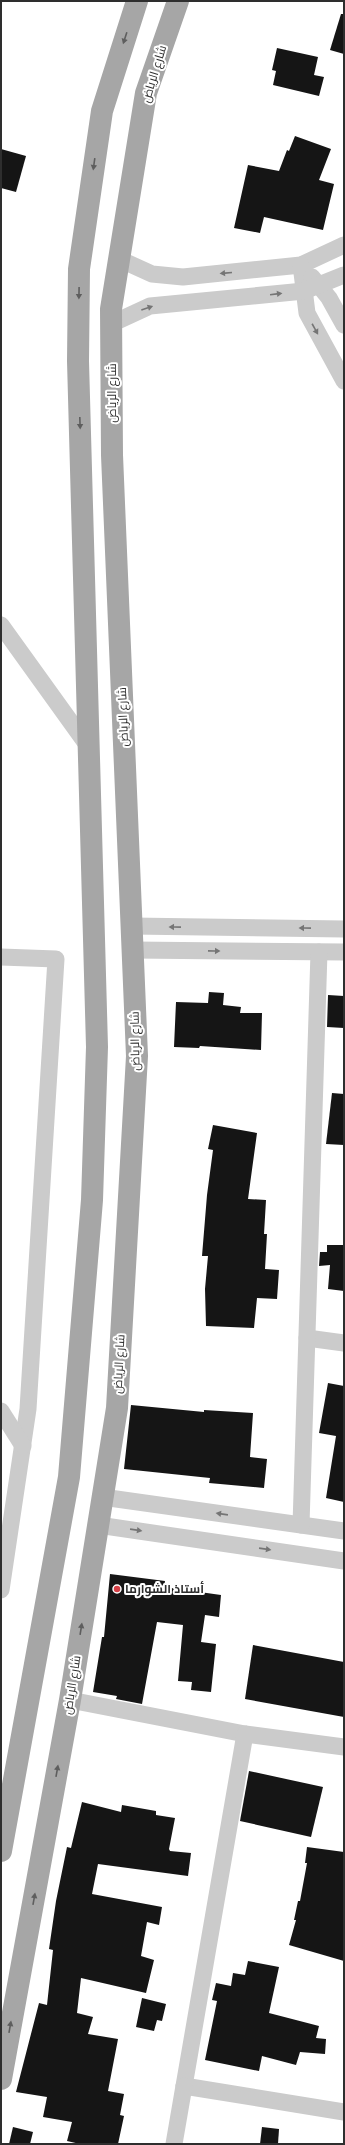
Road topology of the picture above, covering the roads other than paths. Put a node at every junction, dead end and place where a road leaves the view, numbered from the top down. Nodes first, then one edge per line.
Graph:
1 (137, 1) edge
2 (178, 1) edge
3 (344, 245) edge
4 (119, 259) junction
5 (302, 264) junction
6 (344, 275) edge
7 (312, 288) junction
8 (111, 324) junction
9 (344, 325) edge
10 (344, 381) edge
11 (1, 625) edge
12 (88, 746) junction
13 (132, 926) junction
14 (344, 929) edge
15 (133, 950) junction
16 (319, 952) junction
17 (344, 952) edge
18 (1, 957) edge
19 (307, 1338) junction
20 (344, 1343) edge
21 (1, 1411) edge
22 (22, 1446) junction
23 (102, 1497) junction
24 (98, 1524) junction
25 (301, 1525) junction
26 (344, 1531) edge
27 (344, 1561) edge
28 (1, 1590) edge
29 (70, 1700) junction
30 (244, 1734) junction
31 (344, 1747) edge
32 (1, 1851) edge
33 (1, 2079) edge
34 (184, 2086) junction
35 (344, 2112) edge
36 (174, 2144) edge

1 -> 12 main road
2 - 4 main road, شارع الرياض
3 - 5 street
5 -> 4 street
4 - 8 main road, شارع الرياض
5 - 7 street
6 - 7 street
8 -> 7 street
7 - 9 street
7 -> 10 street
8 - 13 main road, شارع الرياض
11 - 12 street
12 - 32 main road
14 -> 13 street
13 - 15 main road, شارع الرياض
15 -> 16 street
15 - 23 main road, شارع الرياض
16 - 17 street
16 - 19 street
18 - 22 street
19 - 20 street
19 - 25 street
21 - 22 street
22 - 28 street
23 - 24 main road, شارع الرياض
25 -> 23 street
24 -> 27 street
29 -> 24 main road, شارع الرياض
25 - 26 street
29 - 30 street
33 -> 29 main road, شارع الرياض
30 - 31 street
30 - 34 street
34 - 35 street
34 - 36 street

